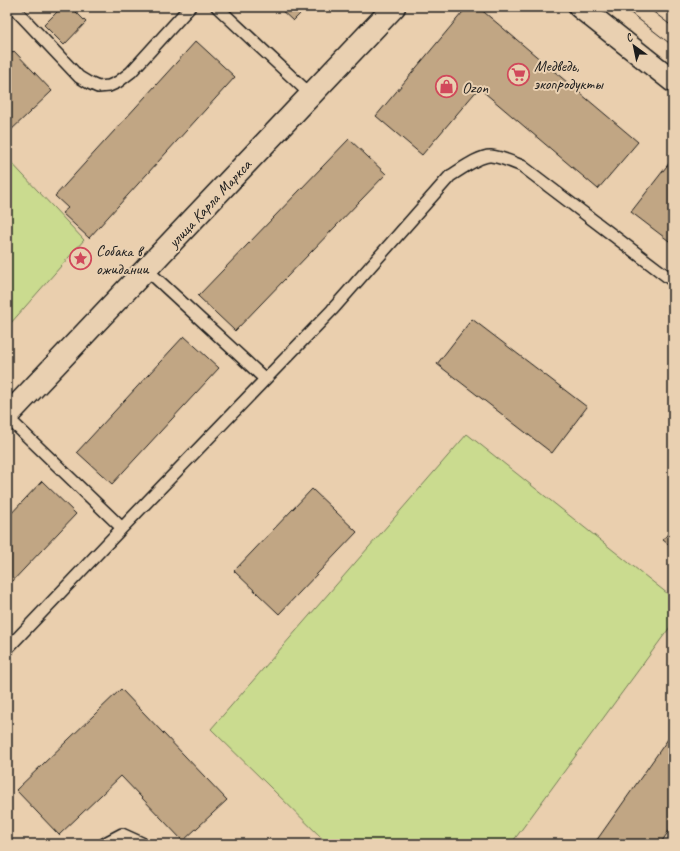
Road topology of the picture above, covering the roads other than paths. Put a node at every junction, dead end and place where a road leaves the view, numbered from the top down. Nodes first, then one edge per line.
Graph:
1 (13, 7) edge
2 (190, 7) edge
3 (217, 7) edge
4 (394, 7) edge
5 (580, 7) edge
6 (7, 12) edge
7 (673, 81) edge
8 (311, 95) junction
9 (146, 269) junction
10 (673, 281) edge
11 (266, 379) junction
12 (7, 417) edge
13 (122, 528) junction
14 (7, 648) edge
15 (104, 844) edge
16 (144, 844) edge

1 - 2 lane
1 - 6 lane
3 - 8 lane
4 - 8 street, улица Карла Маркса
5 - 7 street
8 - 9 street, улица Карла Маркса
9 - 11 lane
9 - 12 street, улица Карла Маркса
10 - 11 lane
11 - 13 lane
12 - 13 lane
13 - 14 lane
15 - 16 lane

